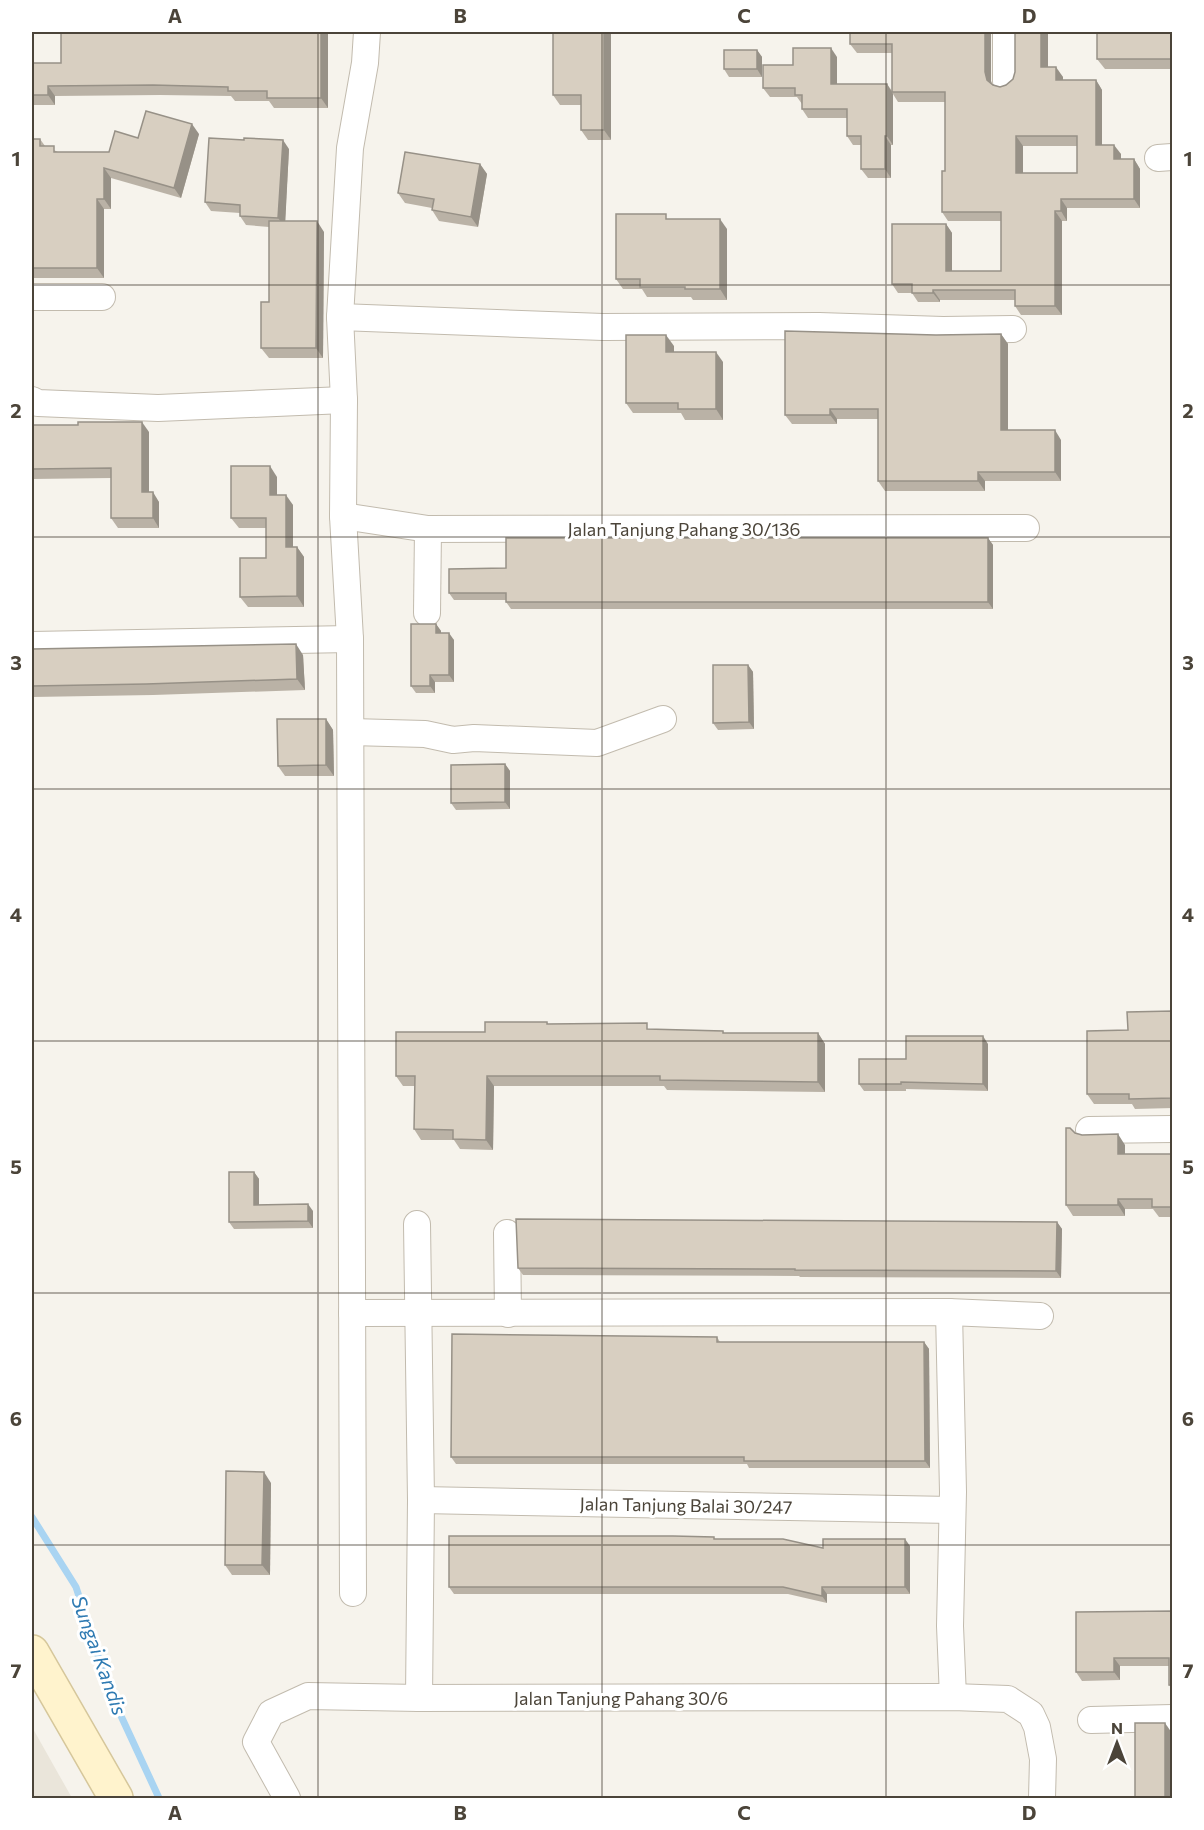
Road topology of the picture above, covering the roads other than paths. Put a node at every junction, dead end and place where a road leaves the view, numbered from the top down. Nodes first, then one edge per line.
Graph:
1 (367, 32) edge
2 (1006, 32) edge
3 (1006, 81) dead end
4 (32, 297) edge
5 (102, 297) dead end
6 (340, 317) junction
7 (1014, 329) dead end
8 (32, 400) edge
9 (344, 400) junction
10 (343, 516) junction
11 (1026, 528) dead end
12 (428, 530) junction
13 (427, 613) dead end
14 (350, 639) junction
15 (32, 645) edge
16 (663, 719) dead end
17 (351, 732) junction
18 (1173, 1129) edge
19 (1089, 1130) dead end
20 (417, 1224) dead end
21 (507, 1233) dead end
22 (949, 1312) junction
23 (352, 1313) junction
24 (418, 1313) junction
25 (508, 1314) junction
26 (1040, 1316) dead end
27 (421, 1500) junction
28 (952, 1510) junction
29 (353, 1593) dead end
30 (32, 1652) edge
31 (953, 1697) junction
32 (420, 1698) junction
33 (1173, 1718) edge
34 (1091, 1720) dead end
35 (116, 1798) edge
36 (287, 1798) edge
37 (1042, 1798) edge

1 - 6 street
2 - 3 street
4 - 5 street
6 - 7 street
6 - 9 street
8 - 9 street
9 - 10 street
10 - 12 street, Jalan Tanjung Pahang 30/136
10 - 14 street
11 - 12 street, Jalan Tanjung Pahang 30/136
12 - 13 street
14 - 15 street
14 - 17 street
16 - 17 street
17 - 23 street
18 - 19 street
20 - 24 street
21 - 25 street
22 - 25 street
22 - 26 street
22 - 28 street
23 - 24 street
23 - 29 street
24 - 25 street
24 - 27 street
27 - 28 street, Jalan Tanjung Balai 30/247
27 - 32 street
28 - 31 street
30 - 35 main road
31 - 32 street, Jalan Tanjung Pahang 30/6
31 - 37 street, Jalan Tanjung Pahang 30/6
32 - 36 street, Jalan Tanjung Pahang 30/6
33 - 34 street

